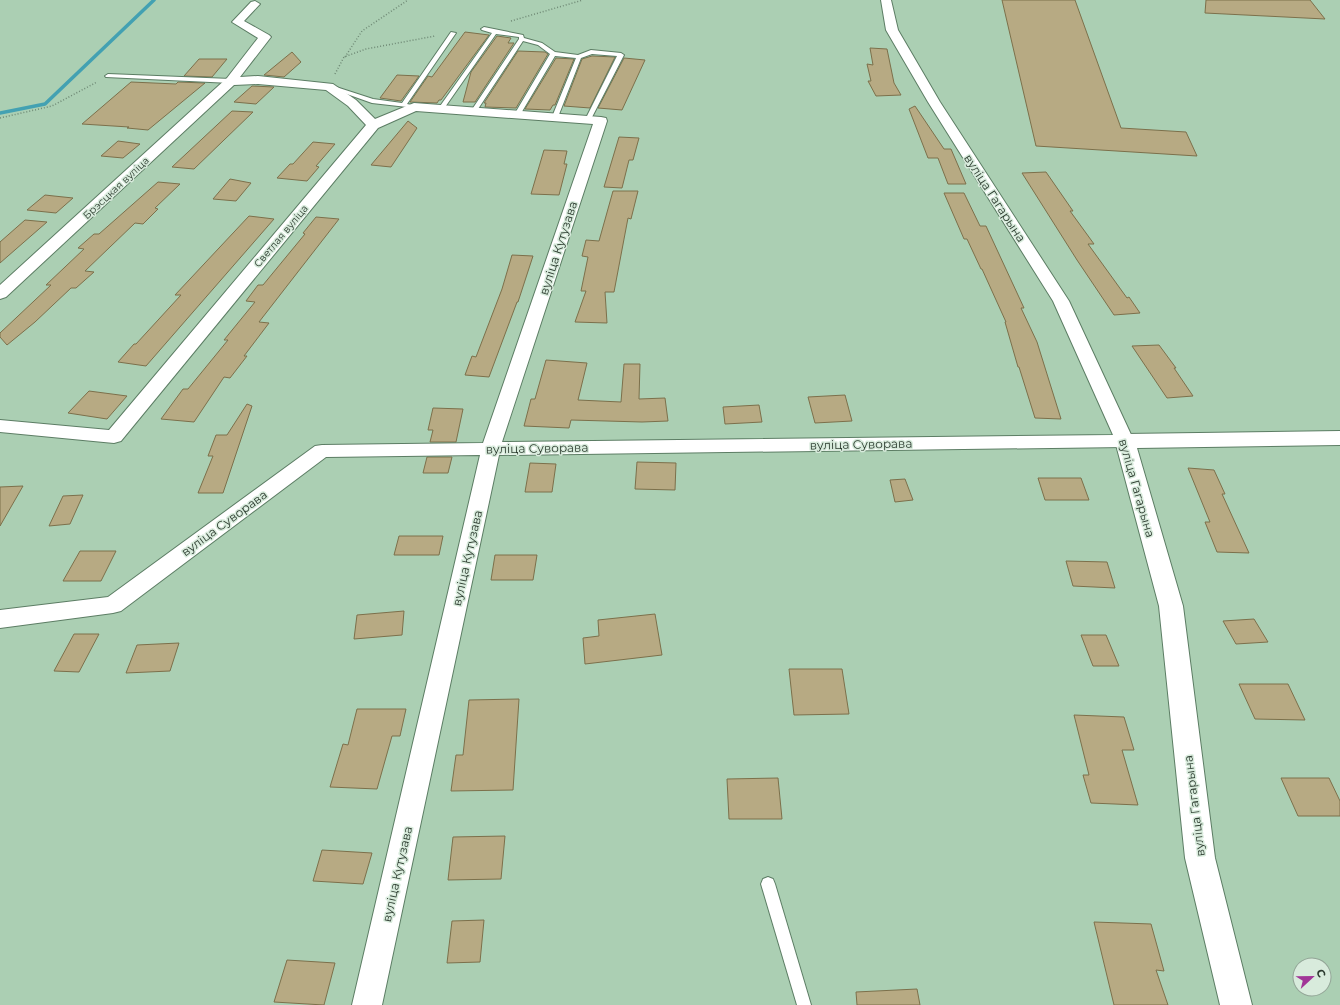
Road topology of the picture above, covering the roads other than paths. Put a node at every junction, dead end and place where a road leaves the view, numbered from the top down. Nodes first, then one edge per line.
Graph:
1 (886, 0) edge
2 (255, 4) dead end
3 (484, 29) dead end
4 (495, 32) junction
5 (453, 33) dead end
6 (522, 39) junction
7 (552, 54) junction
8 (579, 57) junction
9 (108, 76) road end
10 (231, 81) junction
11 (328, 87) junction
12 (409, 107) junction
13 (441, 109) junction
14 (474, 112) junction
15 (516, 114) junction
16 (555, 117) junction
17 (594, 120) junction
18 (373, 125) junction
19 (0, 294) edge
20 (0, 426) edge
21 (1340, 438) edge
22 (1125, 441) junction
23 (491, 448) junction
24 (0, 619) edge
25 (768, 884) dead end
26 (368, 1005) edge
27 (804, 1005) edge
28 (1236, 1005) edge

1 - 22 street, вуліца Гагарына
2 - 10 street, Брэсцкая вуліца
3 - 4 lane
4 - 6 lane
4 - 13 lane
5 - 12 lane
6 - 7 lane
6 - 14 lane
7 - 8 lane
7 - 15 lane
8 - 16 lane
8 - 17 lane
9 - 10 lane
10 - 11 street
10 - 19 street, Брэсцкая вуліца
11 - 12 lane
11 - 18 street
12 - 13 street, Светлая вуліца
12 - 18 street, Светлая вуліца
13 - 14 street, Светлая вуліца
14 - 15 street, Светлая вуліца
15 - 16 street, Светлая вуліца
16 - 17 street, Светлая вуліца
17 - 23 street, вуліца Кутузава
18 - 20 street, Светлая вуліца
21 - 22 street
22 - 23 street, вуліца Суворава
22 - 28 street, вуліца Гагарына
23 - 24 street, вуліца Суворава
23 - 26 street, вуліца Кутузава
25 - 27 lane

